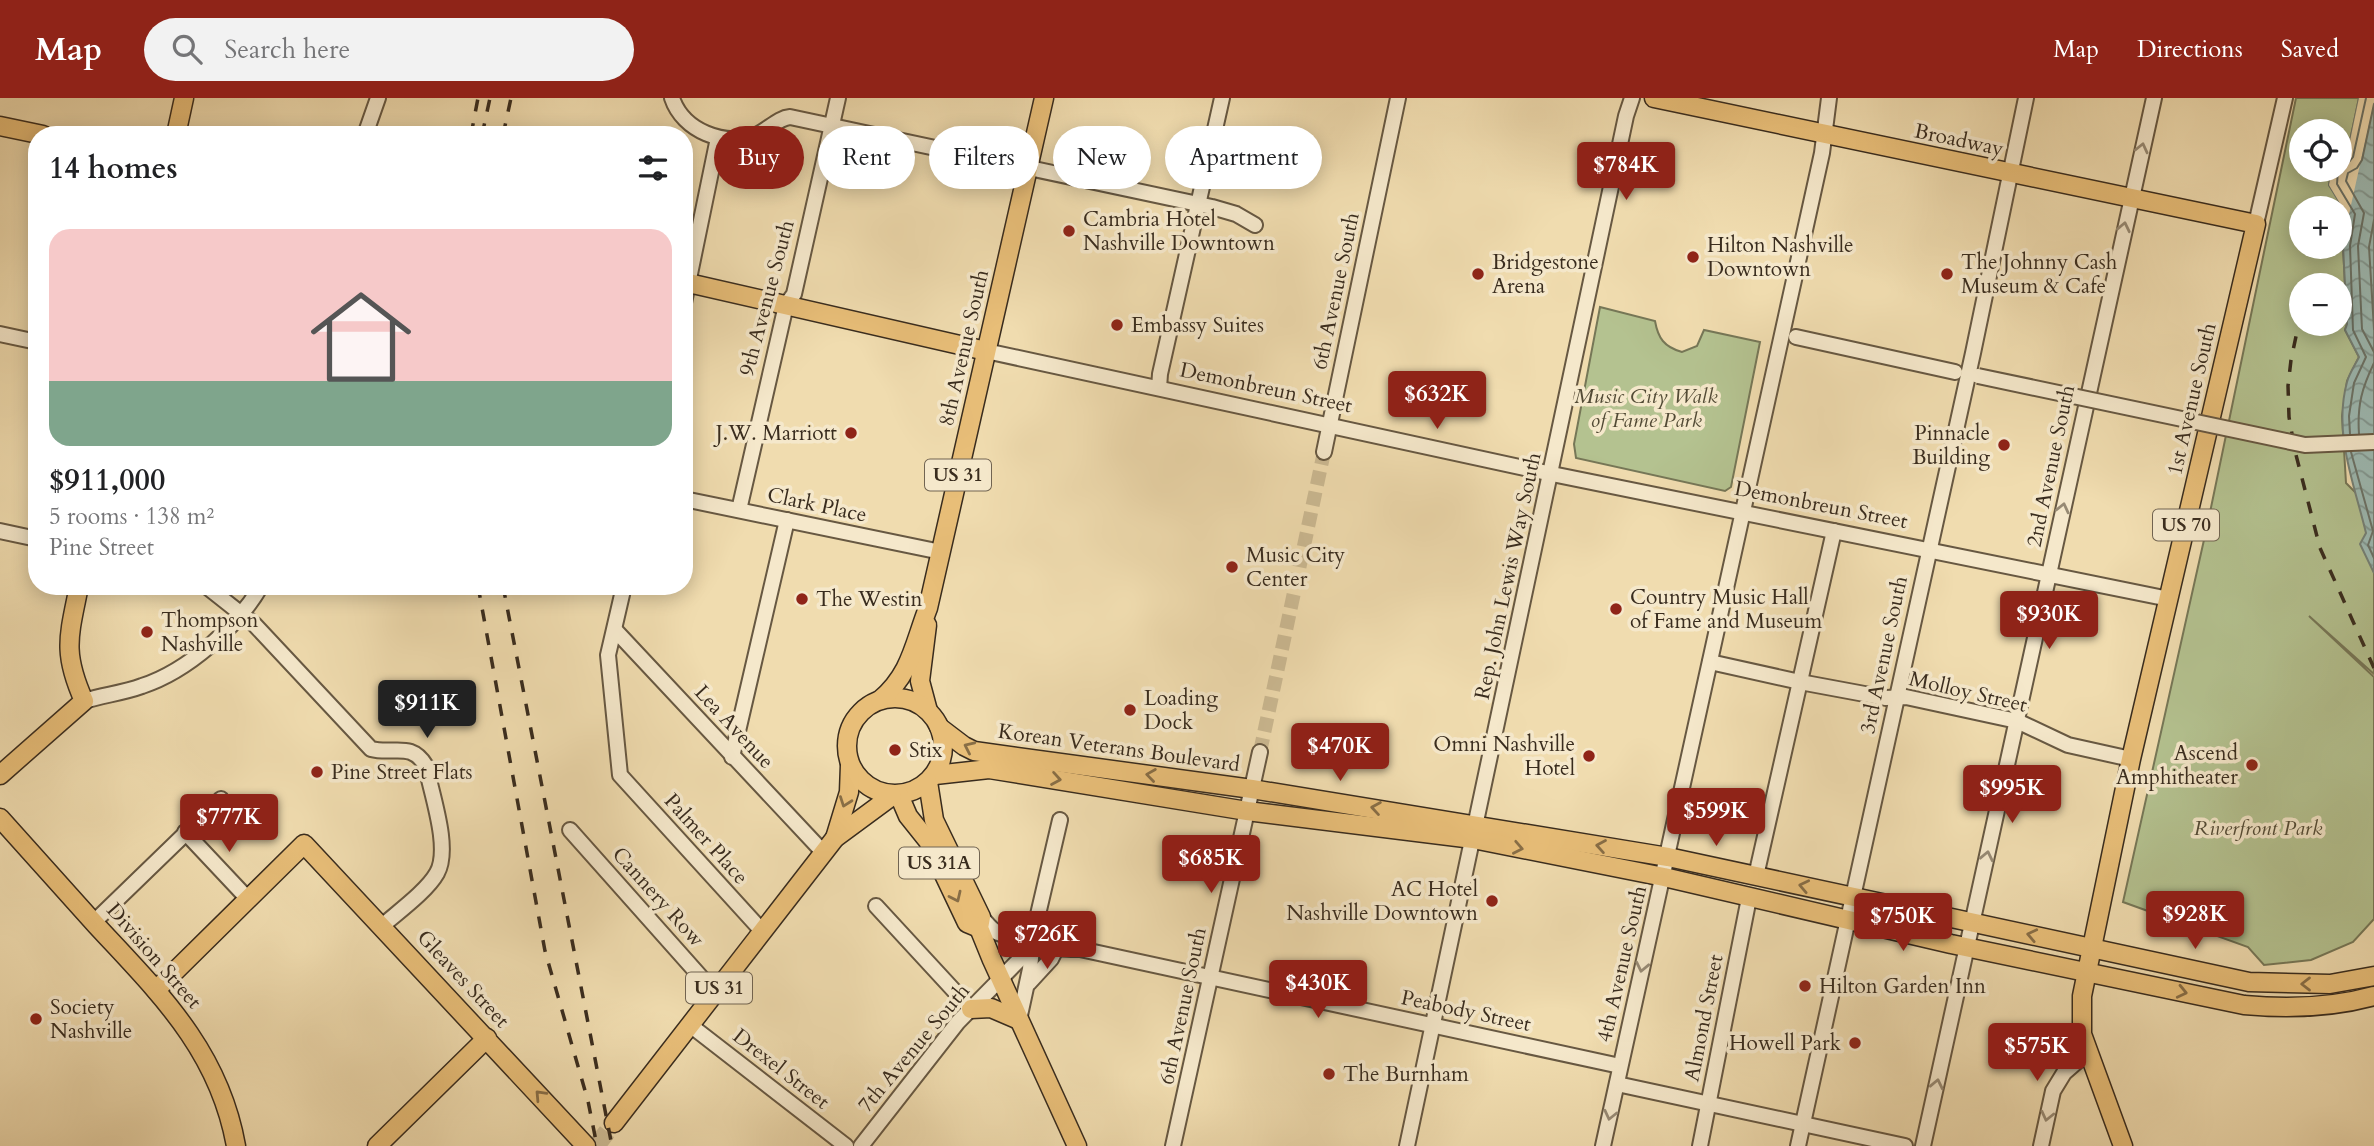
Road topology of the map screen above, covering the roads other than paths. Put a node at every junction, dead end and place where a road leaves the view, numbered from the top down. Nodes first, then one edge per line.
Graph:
1 (184, 98) edge
2 (378, 98) edge
3 (672, 98) edge
4 (838, 98) edge
5 (1044, 98) edge
6 (1222, 98) edge
7 (1398, 98) edge
8 (1632, 98) edge
9 (1654, 98) edge
10 (1829, 98) edge
11 (2026, 98) edge
12 (2154, 98) edge
13 (2285, 98) edge
14 (178, 126) edge
15 (368, 126) edge
16 (769, 126) edge
17 (832, 126) joint
18 (1038, 126) edge
19 (0, 127) edge
20 (28, 132) edge
21 (1824, 134) junction
22 (714, 135) edge
23 (714, 160) edge
24 (1039, 170) edge
25 (2009, 173) junction
26 (818, 188) edge
27 (1023, 189) edge
28 (2131, 199) junction
29 (1198, 204) junction
30 (2256, 224) junction
31 (1255, 225) dead end
32 (693, 252) edge
33 (693, 285) edge
34 (786, 306) junction
35 (0, 334) edge
36 (1796, 337) dead end
37 (28, 340) edge
38 (986, 351) junction
39 (1955, 372) dead end
40 (1978, 376) dead end
41 (1159, 388) junction
42 (1330, 425) junction
43 (2374, 442) edge
44 (1324, 452) tunnel mouth
45 (1552, 474) junction
46 (693, 501) edge
47 (739, 510) junction
48 (1743, 513) junction
49 (787, 520) junction
50 (0, 531) edge
51 (1834, 531) junction
52 (28, 537) edge
53 (1928, 550) junction
54 (940, 552) junction
55 (2048, 574) junction
56 (77, 595) edge
57 (218, 595) edge
58 (256, 595) edge
59 (622, 595) edge
60 (2169, 599) junction
61 (928, 608) junction
62 (242, 613) junction
63 (615, 630) junction
64 (1710, 662) junction
65 (1800, 682) junction
66 (1896, 697) junction
67 (880, 700) junction
68 (84, 701) junction
69 (928, 711) junction
70 (2017, 721) junction
71 (939, 727) junction
72 (1260, 752) tunnel mouth
73 (732, 757) junction
74 (2131, 759) junction
75 (850, 765) junction
76 (0, 775) edge
77 (931, 778) junction
78 (1252, 789) junction
79 (895, 795) junction
80 (221, 799) dead end
81 (1247, 811) junction
82 (0, 818) edge
83 (1060, 820) dead end
84 (570, 830) dead end
85 (185, 832) junction
86 (1475, 832) junction
87 (835, 838) junction
88 (823, 852) junction
89 (1668, 857) junction
90 (1756, 876) junction
91 (1664, 877) junction
92 (1853, 896) junction
93 (1749, 898) junction
94 (248, 899) junction
95 (876, 906) dead end
96 (1847, 920) junction
97 (94, 922) junction
98 (980, 922) junction
99 (1973, 923) junction
100 (382, 926) junction
101 (762, 931) junction
102 (1033, 943) junction
103 (1967, 948) junction
104 (1056, 949) junction
105 (2092, 949) junction
106 (2087, 972) junction
107 (2374, 976) edge
108 (1211, 977) junction
109 (1000, 979) junction
110 (1026, 985) junction
111 (156, 990) junction
112 (715, 993) junction
113 (2374, 996) edge
114 (971, 1009) junction
115 (1019, 1020) junction
116 (690, 1025) junction
117 (1433, 1025) junction
118 (487, 1038) junction
119 (2088, 1052) junction
120 (1620, 1066) junction
121 (1616, 1084) junction
122 (1708, 1103) junction
123 (614, 1124) tunnel mouth
124 (1803, 1124) junction
125 (236, 1146) edge
126 (377, 1146) edge
127 (586, 1146) edge
128 (846, 1146) edge
129 (861, 1146) edge
130 (1077, 1146) edge
131 (1173, 1146) edge
132 (1407, 1146) edge
133 (1603, 1146) edge
134 (1699, 1146) edge
135 (1798, 1146) edge
136 (1905, 1146) edge
137 (1923, 1146) edge
138 (2040, 1146) edge
139 (2123, 1146) edge

1 - 14 main road
2 - 15 street
3 - 22 street
4 - 17 street, 9th Avenue South
5 - 18 main road, 8th Avenue South / US 31
6 - 29 street
7 - 42 street, 6th Avenue South
8 - 45 street, Rep. John Lewis Way South
9 - 21 main road, Broadway
10 - 21 street, 4th Avenue South
11 - 25 street, 3rd Avenue South
28 -> 12 street, 2nd Avenue South
13 - 30 street
16 - 17 street
19 - 20 main road
21 - 25 main road, Broadway
21 - 48 street, 4th Avenue South
23 - 32 street
24 - 29 street
25 - 28 main road, Broadway
25 - 53 street, 3rd Avenue South
26 - 34 street, 9th Avenue South
27 - 38 main road, 8th Avenue South / US 31
28 - 30 main road, Broadway
55 -> 28 street, 2nd Avenue South
29 - 31 street
29 - 41 street
30 - 60 main road, 1st Avenue South / US 70
33 - 34 main road, Demonbreun Street
34 - 38 main road, Demonbreun Street
34 - 47 street, 9th Avenue South
35 - 37 street
36 - 39 street
38 - 41 street, Demonbreun Street
38 - 54 main road, 8th Avenue South / US 31
40 - 43 street, bridge
41 - 42 street, Demonbreun Street
42 - 44 street, 6th Avenue South
42 - 45 street, Demonbreun Street
45 - 48 street, Demonbreun Street
45 - 86 street, Rep. John Lewis Way South
46 - 47 street, Clark Place
47 - 49 street, Clark Place
48 - 51 street, Demonbreun Street
48 - 64 street, 4th Avenue South
49 - 54 street, Clark Place
49 - 73 street
50 - 52 street
51 - 53 street, Demonbreun Street
51 - 65 street
53 - 55 street, Demonbreun Street
53 - 66 street, 3rd Avenue South
54 - 61 main road, 8th Avenue South / US 31
55 - 60 street, Demonbreun Street
55 - 70 street, 2nd Avenue South
56 - 68 main road
57 - 62 street
58 - 62 street
59 - 63 street
60 - 74 main road, 1st Avenue South / US 70
61 - 67 main road, 8th Avenue South / US 31
61 - 69 main road, 8th Avenue South / US 31
62 - 68 street
62 - 100 street
63 - 73 street, Lea Avenue
63 - 101 street, Palmer Place
64 - 65 street, Molloy Street
64 - 89 street, 4th Avenue South
65 - 66 street, Molloy Street
65 - 90 street
66 - 70 street, Molloy Street
66 - 92 street, 3rd Avenue South
67 - 69 main road
67 - 75 main road, US 31
68 - 76 main road
69 - 71 main road, US 31
70 - 74 street, Molloy Street
99 -> 70 street, 2nd Avenue South
71 - 77 main road
78 -> 71 main road, Korean Veterans Boulevard
72 - 78 street, 6th Avenue South
73 - 88 street, Lea Avenue
74 - 105 main road, 1st Avenue South / US 70
75 - 79 main road
75 -> 87 main road, US 31
77 - 79 main road, US 31
77 -> 81 main road, Korean Veterans Boulevard
77 - 98 main road, US 31A
78 - 81 street, 6th Avenue South
86 -> 78 main road, Korean Veterans Boulevard
79 - 87 main road, US 31
79 -> 98 main road, US 31A
80 - 85 street
81 - 86 main road, Korean Veterans Boulevard
81 - 108 street, 6th Avenue South
82 - 97 main road, Division Street
83 - 102 street
84 - 112 street, Cannery Row
85 - 94 street
85 - 97 street
89 -> 86 main road, Korean Veterans Boulevard
86 -> 91 main road, Korean Veterans Boulevard
86 - 117 street, Rep. John Lewis Way South
87 - 88 main road, US 31
88 - 101 main road, US 31
89 - 90 main road, Korean Veterans Boulevard
89 - 91 street, 4th Avenue South
92 -> 90 main road, Korean Veterans Boulevard
91 - 93 main road, Korean Veterans Boulevard
91 -> 120 street, 4th Avenue South
92 - 96 street, 3rd Avenue South
92 - 99 main road, Korean Veterans Boulevard
93 - 96 main road, Korean Veterans Boulevard
93 - 122 street, Almond Street
94 - 100 main road, Gleaves Street
94 - 111 main road
95 - 114 street
96 - 103 main road, Korean Veterans Boulevard
96 - 124 street, 3rd Avenue South
97 - 111 main road, Division Street
98 - 102 street, Peabody Street
98 - 109 main road, US 31A
99 - 103 street, 2nd Avenue South
105 -> 99 main road, Korean Veterans Boulevard
100 - 118 main road, Gleaves Street
101 - 112 main road, US 31
102 - 104 street, Peabody Street
102 - 109 street
102 - 110 street
103 - 106 main road, Korean Veterans Boulevard
137 -> 103 street, 2nd Avenue South
104 - 108 street, Peabody Street
104 - 110 street
105 - 106 main road, 1st Avenue South / US 70
107 -> 105 main road, Korean Veterans Boulevard
106 -> 113 main road, Korean Veterans Boulevard
106 - 119 main road, 1st Avenue South / US 70
108 - 117 street, Peabody Street
108 - 131 street, 6th Avenue South
109 - 114 street, 7th Avenue South
109 - 115 main road, US 31A
110 - 115 street
111 - 125 main road, Division Street
112 - 116 main road, US 31
114 - 115 main road
114 - 129 street, 7th Avenue South
115 - 130 main road, US 31A
116 - 123 main road, US 31
116 - 128 street, Drexel Street
117 - 120 street, Peabody Street
117 - 132 street, Rep. John Lewis Way South
118 - 126 main road
127 -> 118 main road, Gleaves Street
119 -> 138 street
119 - 139 main road, US 70
120 - 121 street, 4th Avenue South
121 - 122 street
121 -> 133 street, 4th Avenue South
122 - 124 street
122 - 134 street, Almond Street
124 - 135 street, 3rd Avenue South
124 - 136 street

